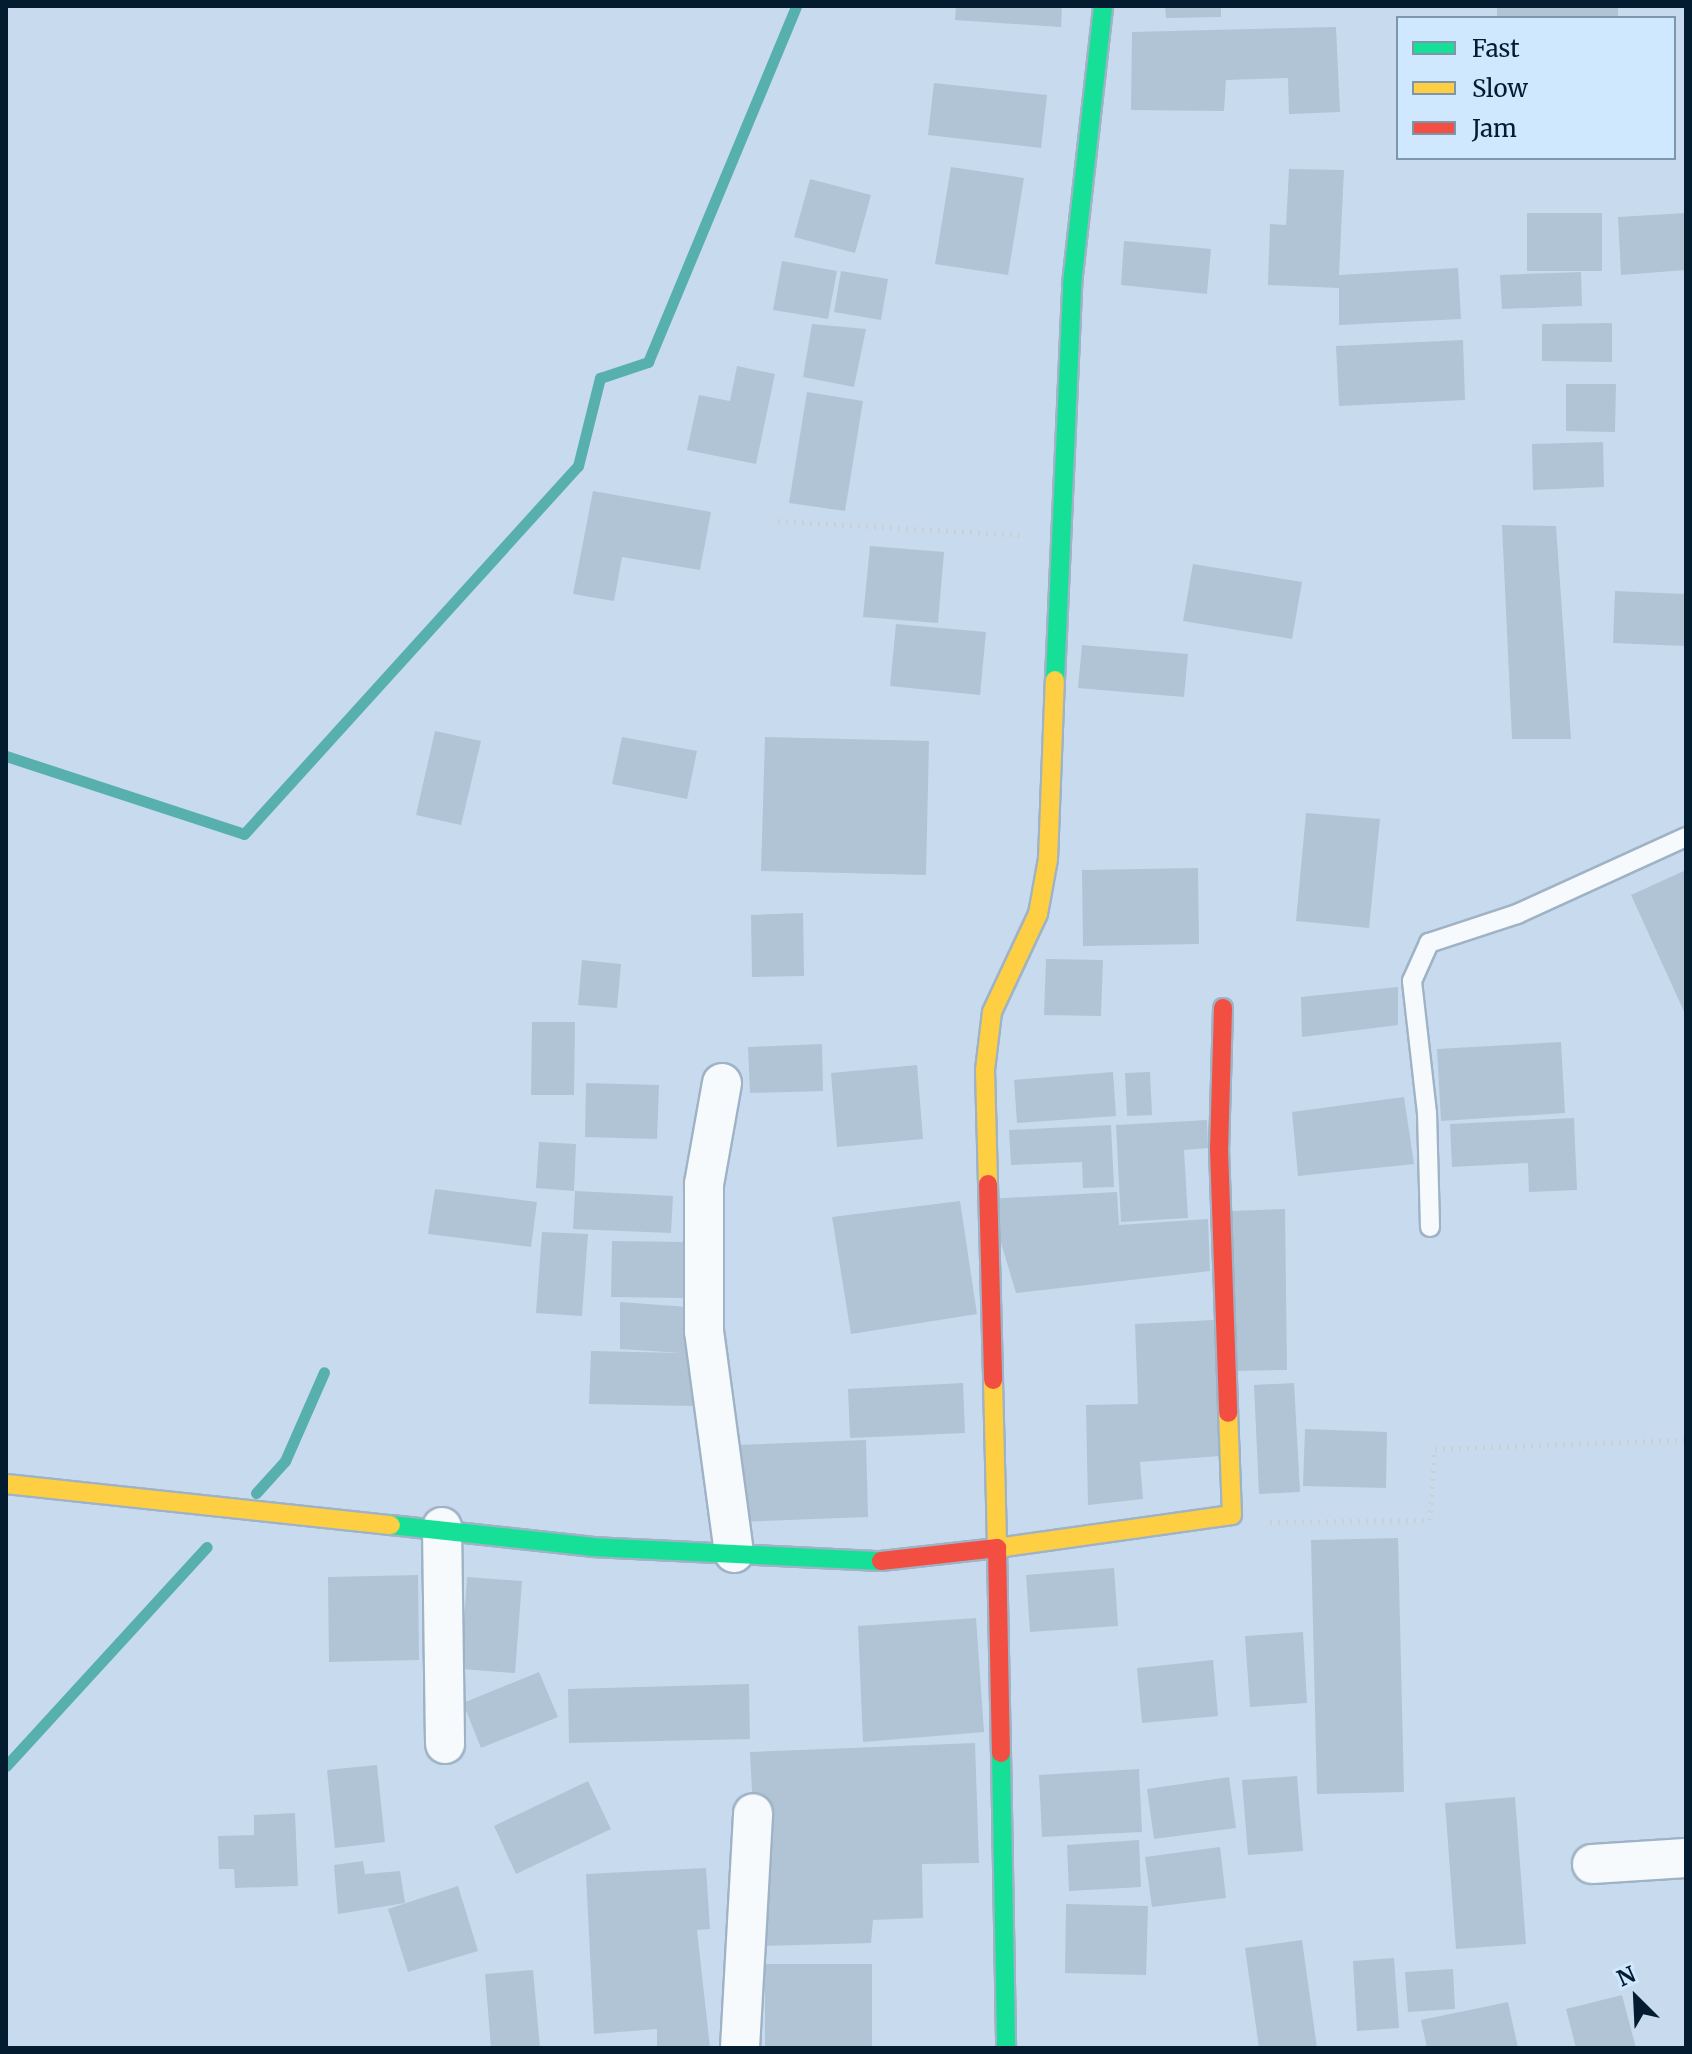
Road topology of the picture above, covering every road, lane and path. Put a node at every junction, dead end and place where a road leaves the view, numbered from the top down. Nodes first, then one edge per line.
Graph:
1 (1103, 6) edge
2 (778, 521) dead end
3 (1063, 538) junction
4 (1686, 837) edge
5 (1223, 1008) dead end
6 (722, 1083) dead end
7 (1430, 1227) dead end
8 (1686, 1440) edge
9 (6, 1484) edge
10 (1290, 1525) dead end
11 (442, 1527) junction
12 (997, 1548) junction
13 (734, 1553) junction
14 (445, 1744) dead end
15 (753, 1813) dead end
16 (1686, 1858) edge
17 (1592, 1864) dead end
18 (740, 2048) edge
19 (1006, 2048) edge

1 - 3 street
2 - 3 path
3 - 12 street
4 - 7 lane
5 - 12 street
6 - 13 street
8 - 10 path
9 - 11 street
11 - 13 street
11 - 14 street
12 - 13 street
12 - 19 street
15 - 18 street
16 - 17 street

